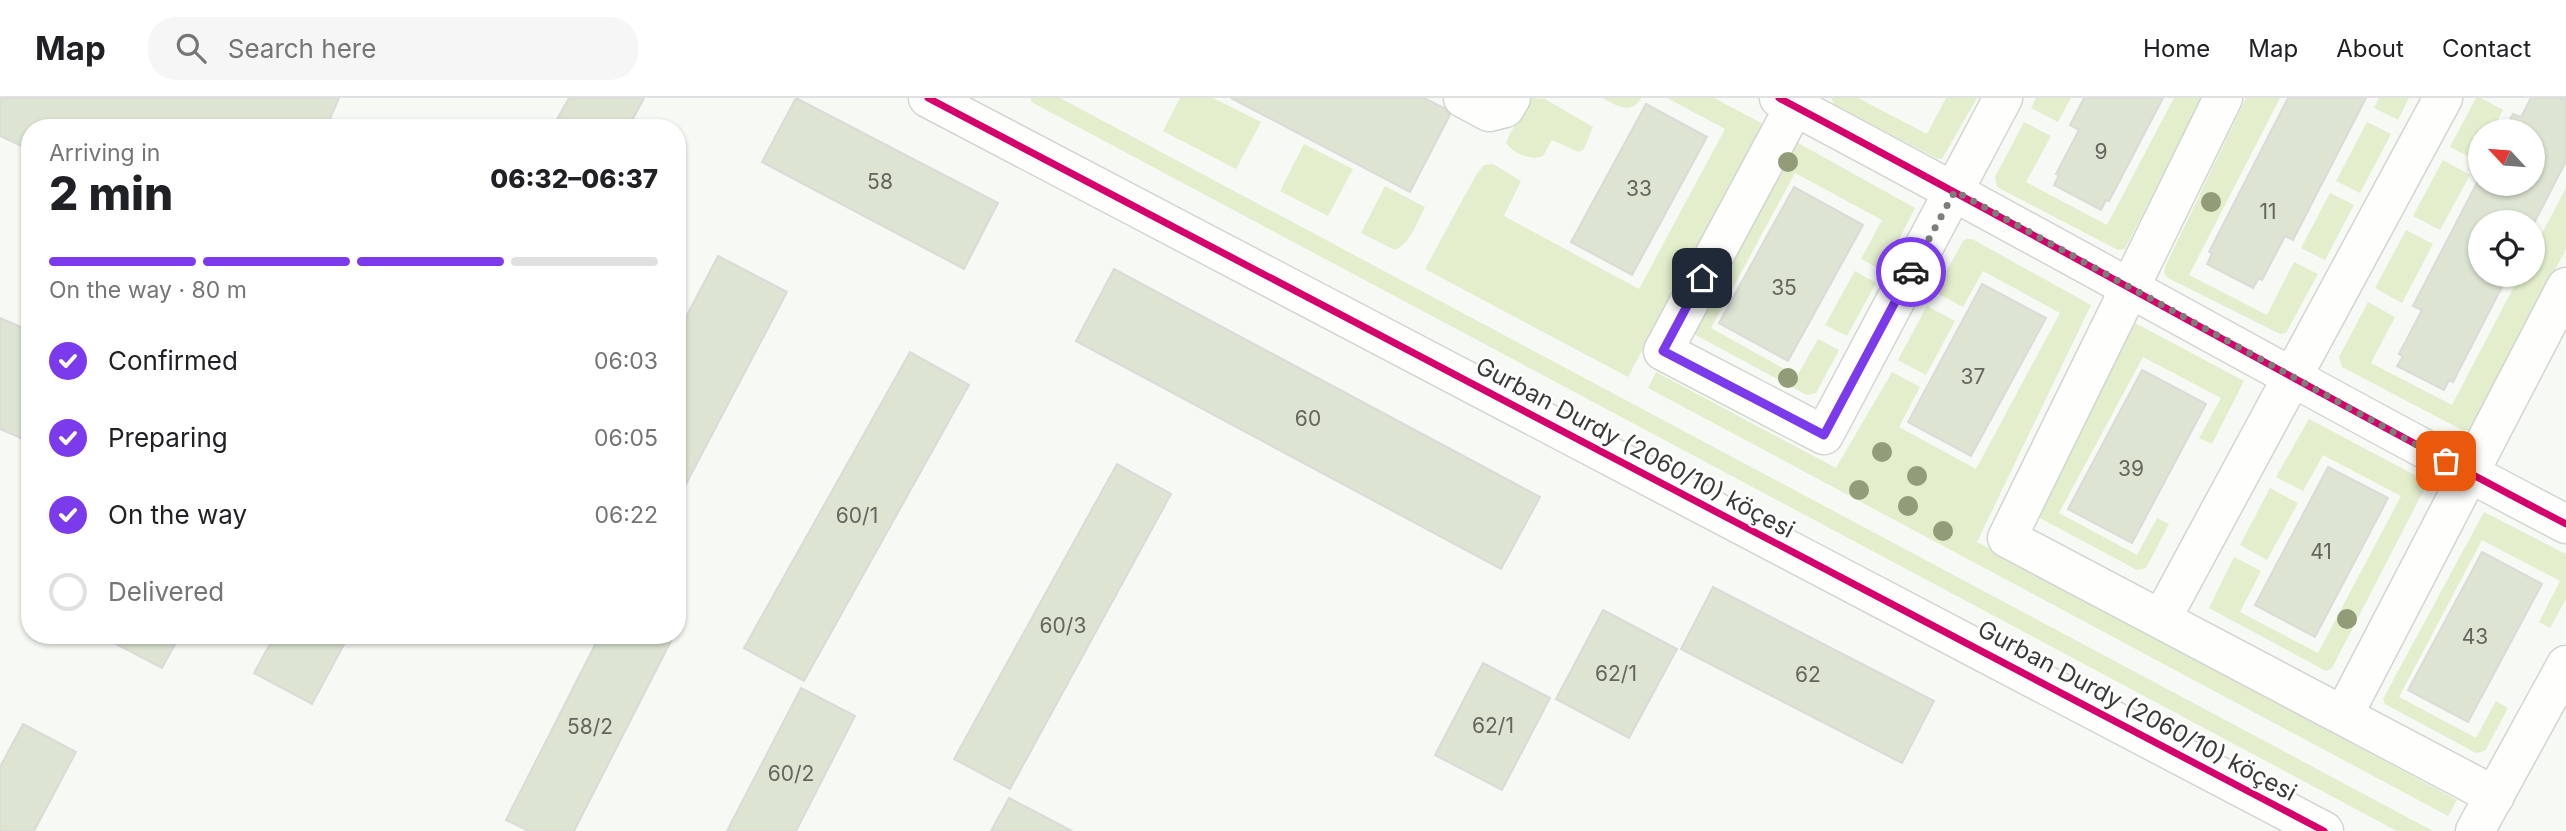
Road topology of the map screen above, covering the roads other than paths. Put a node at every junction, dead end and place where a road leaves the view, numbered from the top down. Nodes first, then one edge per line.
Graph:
1 (928, 98) edge
2 (1463, 98) edge
3 (1511, 98) edge
4 (2003, 98) edge
5 (2223, 98) edge
6 (2443, 98) edge
7 (1791, 101) edge
8 (977, 108) edge
9 (1955, 191) junction
10 (2131, 287) junction
11 (2566, 287) edge
12 (2292, 377) junction
13 (2469, 473) junction
14 (2566, 524) edge
15 (2162, 618) junction
16 (2566, 665) edge
17 (2343, 714) junction
18 (2496, 796) junction
19 (2325, 831) edge
20 (2475, 831) edge

1 - 8 street, Gurban Durdy (2060/10) köçesi
2 - 3 street
4 - 9 street
5 - 10 street
6 - 12 street
7 - 9 street
7 - 9 street
8 - 19 street, Gurban Durdy (2060/10) köçesi
9 - 10 street
10 - 12 street
10 - 15 street
11 - 13 street
12 - 13 street
12 - 15 street
13 - 14 street
13 - 17 street
15 - 17 street
16 - 18 street
17 - 18 street
18 - 20 street

